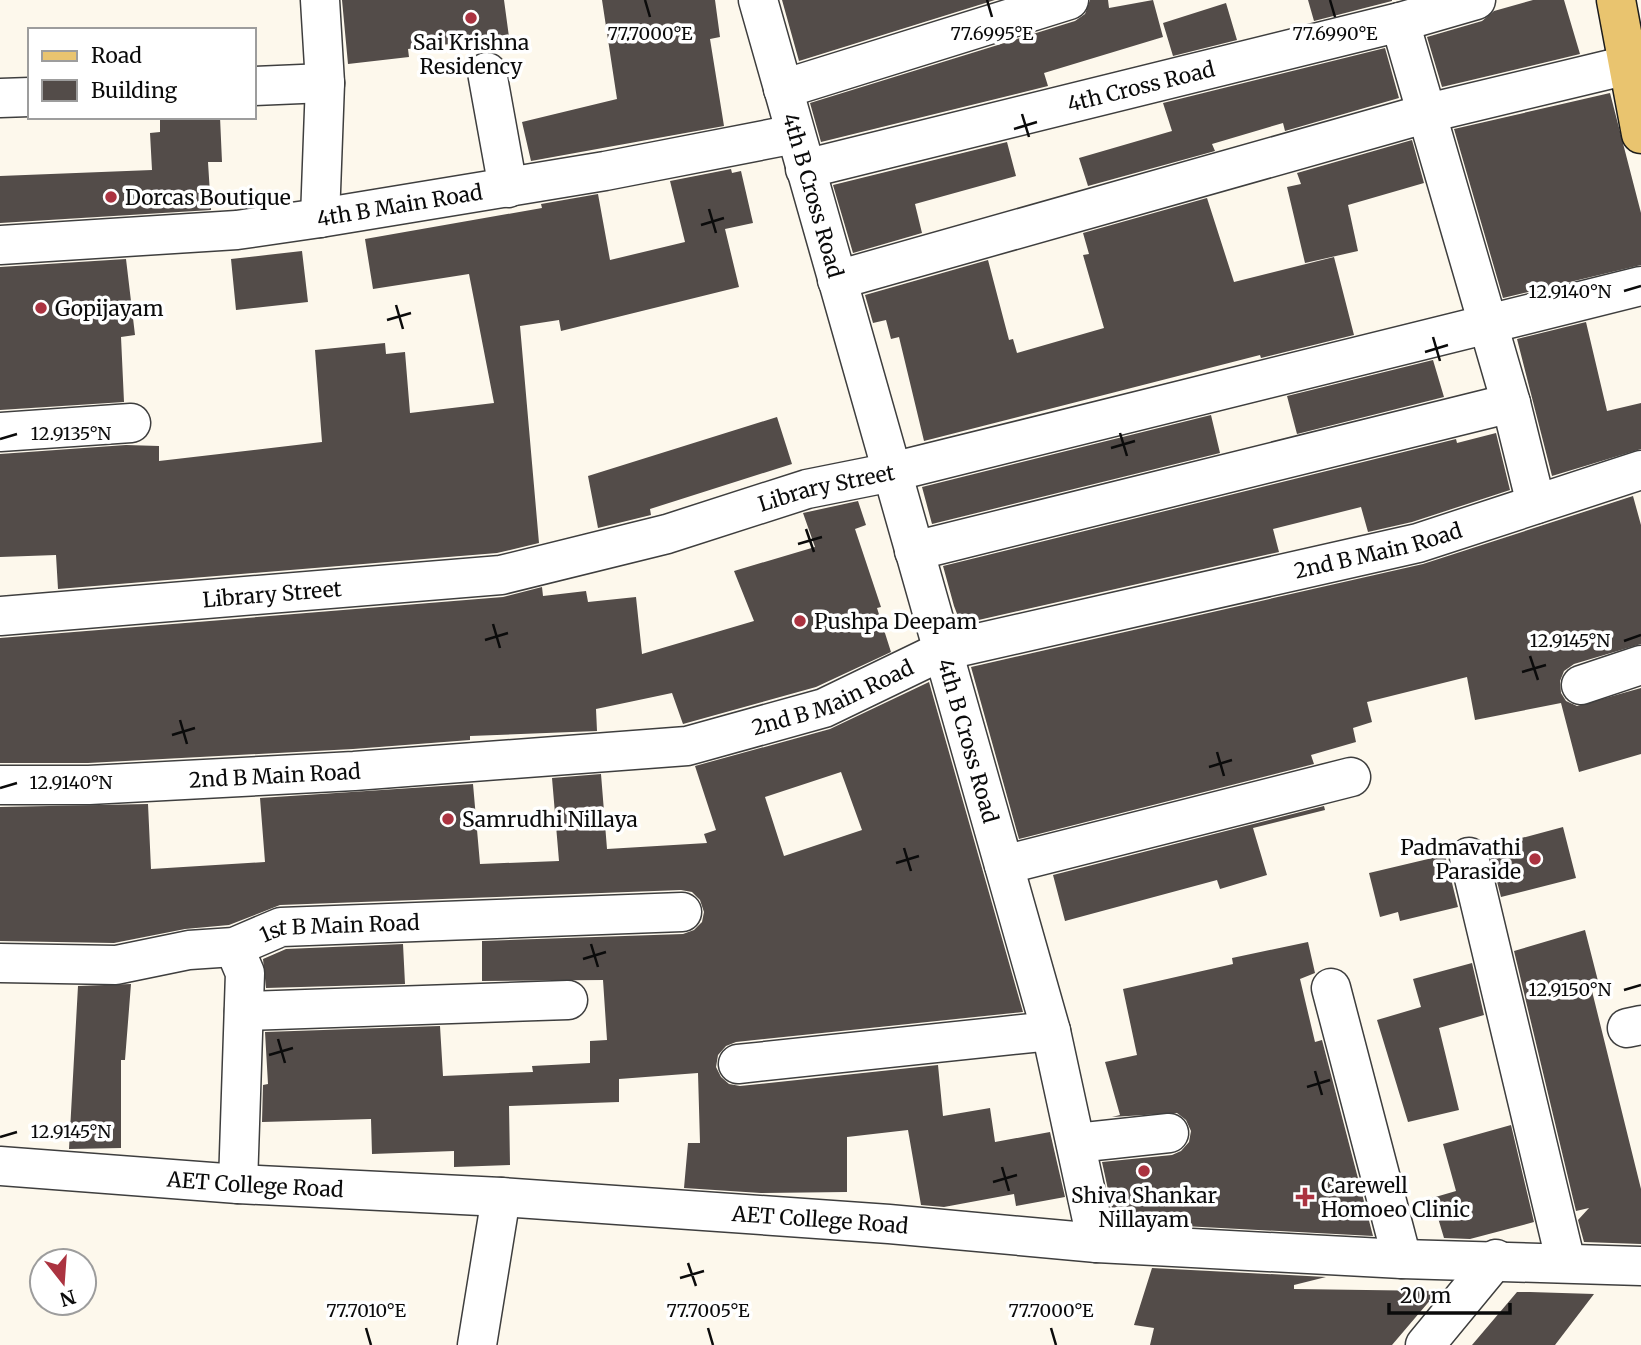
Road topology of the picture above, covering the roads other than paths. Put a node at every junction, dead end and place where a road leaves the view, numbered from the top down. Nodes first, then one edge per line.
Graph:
1 (320, 0) edge
2 (758, 0) edge
3 (1069, 0) edge
4 (1476, 0) edge
5 (1616, 0) edge
6 (1400, 22) junction
7 (1628, 65) junction
8 (486, 72) dead end
9 (325, 83) junction
10 (256, 86) edge
11 (783, 89) junction
12 (28, 97) edge
13 (0, 98) edge
14 (1428, 113) junction
15 (1641, 134) edge
16 (800, 152) junction
17 (508, 188) junction
18 (320, 218) junction
19 (0, 245) edge
20 (837, 280) junction
21 (1641, 286) edge
22 (1487, 326) junction
23 (1511, 403) junction
24 (131, 423) dead end
25 (0, 432) edge
26 (1641, 470) edge
27 (892, 472) junction
28 (1536, 504) junction
29 (914, 551) junction
30 (0, 616) edge
31 (942, 651) junction
32 (1641, 665) edge
33 (1581, 685) dead end
34 (1351, 776) dead end
35 (0, 785) edge
36 (1469, 857) dead end
37 (1004, 865) junction
38 (682, 912) dead end
39 (234, 947) junction
40 (0, 963) edge
41 (1331, 988) dead end
42 (568, 1000) dead end
43 (244, 1012) junction
44 (1051, 1031) junction
45 (738, 1064) dead end
46 (1169, 1133) dead end
47 (1076, 1143) junction
48 (0, 1166) edge
49 (238, 1184) junction
50 (501, 1197) junction
51 (1097, 1243) junction
52 (1402, 1259) junction
53 (1496, 1259) junction
54 (1566, 1263) junction
55 (1641, 1266) edge
56 (477, 1345) edge
57 (1425, 1345) edge

1 - 9 street
2 - 11 street, 4th B Cross Road
3 - 11 street
4 - 6 street, 4th Cross Road
5 - 7 main road
6 - 14 street
6 - 16 street, 4th Cross Road
7 - 14 street
7 - 15 main road
8 - 17 street
9 - 10 street
9 - 18 street
11 - 16 street, 4th B Cross Road
12 - 13 street
14 - 20 street
14 - 22 street
16 - 17 street, 4th B Main Road
16 - 20 street, 4th B Cross Road
17 - 18 street, 4th B Main Road
18 - 19 street, 4th B Main Road
20 - 27 street, 4th B Cross Road
21 - 22 street, Library Street
22 - 23 street
22 - 27 street, Library Street
23 - 28 street
23 - 29 street
24 - 25 street
26 - 28 street, 2nd B Main Road
27 - 29 street, 4th B Cross Road
27 - 30 street, Library Street
28 - 31 street, 2nd B Main Road
29 - 31 street, 4th B Cross Road
31 - 35 street, 2nd B Main Road
31 - 37 street, 4th B Cross Road
32 - 33 street
34 - 37 street
36 - 54 street
37 - 44 street, 4th B Cross Road
38 - 39 street, 1st B Main Road
39 - 40 street, 1st B Main Road
39 - 43 street
41 - 52 street
42 - 43 street
43 - 49 street
44 - 45 street
44 - 47 street, 4th B Cross Road
46 - 47 street
47 - 51 street, 4th B Cross Road
48 - 49 street, AET College Road
49 - 50 street, AET College Road
50 - 51 street, AET College Road
50 - 56 street
51 - 52 street, AET College Road
52 - 53 street, AET College Road
53 - 54 street, AET College Road
53 - 57 street
54 - 55 street, AET College Road

